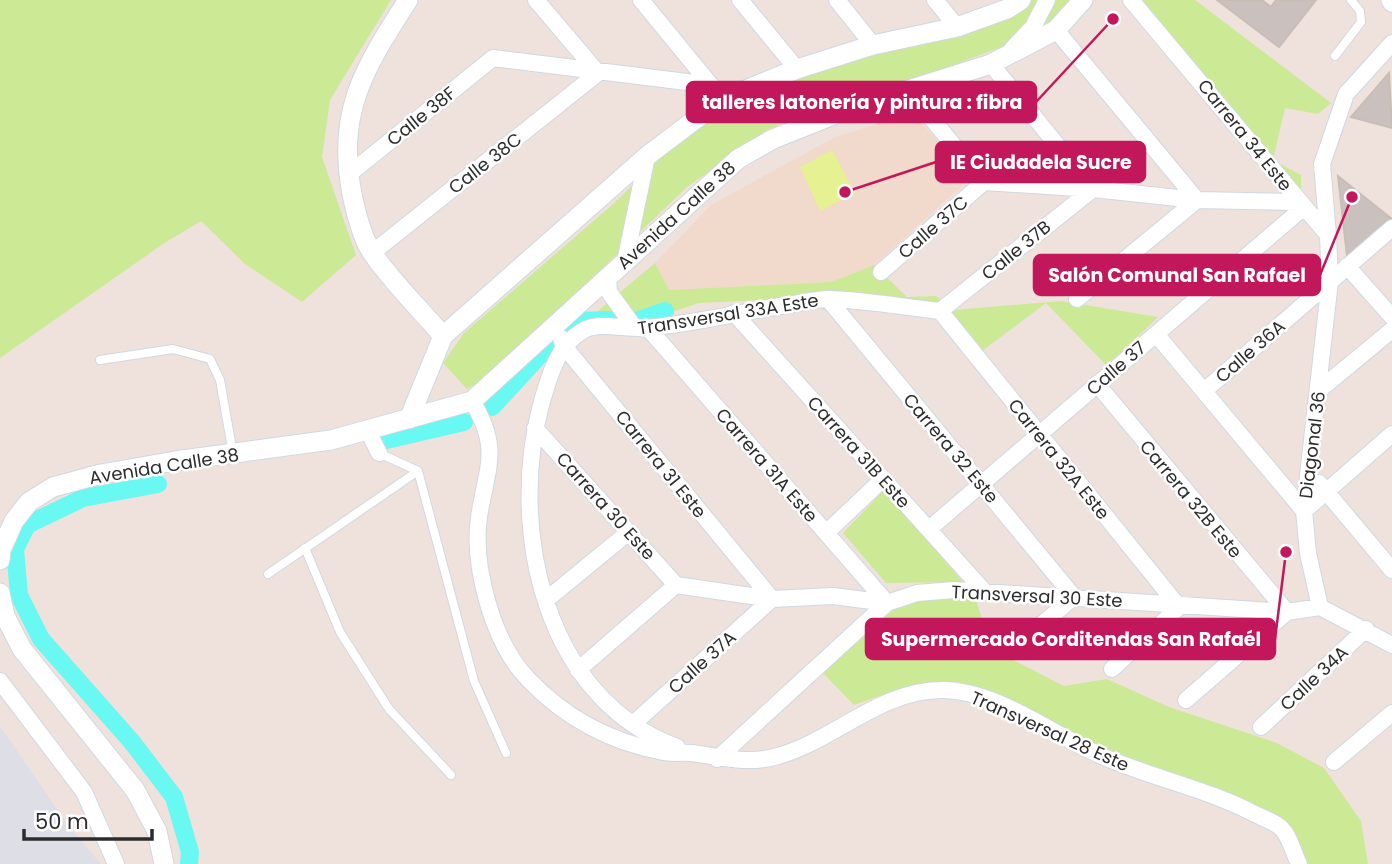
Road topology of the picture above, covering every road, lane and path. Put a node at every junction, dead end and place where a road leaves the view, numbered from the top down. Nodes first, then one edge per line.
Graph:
1 (408, 0) edge
2 (536, 0) edge
3 (641, 0) edge
4 (740, 0) edge
5 (837, 0) edge
6 (935, 0) edge
7 (1021, 0) edge
8 (1047, 0) edge
9 (1083, 0) edge
10 (1131, 0) edge
11 (1351, 0) edge
12 (957, 27) junction
13 (1056, 30) junction
14 (1392, 43) edge
15 (873, 45) junction
16 (1335, 56) dead end
17 (998, 60) junction
18 (797, 69) junction
19 (598, 73) junction
20 (908, 90) junction
21 (716, 92) junction
22 (647, 156) junction
23 (348, 175) junction
24 (984, 183) junction
25 (1093, 189) junction
26 (1197, 200) junction
27 (1301, 204) junction
28 (1392, 228) edge
29 (1328, 234) junction
30 (372, 253) junction
31 (625, 262) junction
32 (1347, 266) junction
33 (881, 272) dead end
34 (608, 277) junction
35 (1329, 281) junction
36 (828, 299) junction
37 (1077, 299) dead end
38 (940, 311) junction
39 (734, 313) junction
40 (1392, 317) edge
41 (557, 325) junction
42 (641, 328) junction
43 (1392, 330) edge
44 (1156, 334) junction
45 (443, 336) junction
46 (563, 345) junction
47 (100, 360) dead end
48 (1097, 384) junction
49 (1204, 391) junction
50 (1318, 391) junction
51 (472, 401) junction
52 (409, 419) junction
53 (535, 428) junction
54 (368, 431) junction
55 (1039, 434) junction
56 (1390, 441) edge
57 (379, 453) joint
58 (233, 454) junction
59 (418, 471) junction
60 (1311, 471) junction
61 (883, 479) junction
62 (981, 484) junction
63 (1325, 492) junction
64 (1304, 511) junction
65 (929, 529) junction
66 (629, 532) junction
67 (826, 533) junction
68 (305, 548) junction
69 (0, 550) edge
70 (0, 560) edge
71 (1392, 570) edge
72 (268, 574) dead end
73 (676, 585) junction
74 (984, 591) junction
75 (0, 593) edge
76 (1074, 597) junction
77 (772, 599) junction
78 (546, 600) junction
79 (887, 603) junction
80 (1180, 607) junction
81 (1320, 607) junction
82 (1287, 612) junction
83 (1366, 629) junction
84 (1390, 640) edge
85 (1022, 641) dead end
86 (1112, 669) dead end
87 (578, 670) junction
88 (0, 681) edge
89 (1186, 700) dead end
90 (1392, 713) edge
91 (632, 724) junction
92 (1261, 727) dead end
93 (506, 753) dead end
94 (693, 753) junction
95 (716, 759) junction
96 (1334, 762) dead end
97 (451, 775) dead end
98 (116, 864) edge
99 (164, 864) edge
100 (1299, 864) edge

1 - 23 street
2 - 19 street
3 - 21 street
4 - 18 street
5 - 15 street
6 - 12 street
7 - 12 street
8 - 17 street
9 - 13 street, Avenida Calle 38
10 - 27 street, Carrera 34 Este
11 - 16 lane
12 - 15 street
13 - 17 street, Avenida Calle 38
13 - 26 street
14 - 29 street
15 - 18 street
17 - 20 street, Avenida Calle 38
17 - 25 street
18 - 21 street
19 - 21 street
19 - 23 street, Calle 38F
19 - 30 street, Calle 38C
20 - 24 street
20 - 31 street, Avenida Calle 38
21 - 22 street
22 - 31 street
22 - 45 street
23 - 30 street
24 - 25 street
24 - 33 street, Calle 37C
25 - 26 street
25 - 38 street, Calle 37B
26 - 27 street
26 - 37 street
27 - 29 street, Carrera 34 Este
27 - 44 street, Calle 37
28 - 32 street, Calle 36A
29 - 35 street
30 - 45 street
31 - 34 street, Avenida Calle 38
32 - 35 street, Calle 36A
32 - 40 street
34 - 41 street, Avenida Calle 38
34 - 42 street, Carrera 31A Este
35 - 49 street, Calle 36A
35 - 50 street, Diagonal 36
36 - 38 street, Transversal 33A Este
36 - 39 street, Transversal 33A Este
36 - 62 street, Carrera 32 Este
38 - 55 street, Carrera 32A Este
39 - 42 street, Transversal 33A Este
39 - 61 street, Carrera 31B Este
41 - 46 street, Carrera 31 Este
41 - 51 street, Avenida Calle 38
42 - 46 street, Transversal 33A Este
42 - 67 street, Carrera 31A Este
43 - 50 street
44 - 48 street, Calle 37
44 - 49 street
45 - 52 street
46 - 53 street
46 - 77 street, Carrera 31 Este
47 - 58 lane
48 - 55 street, Calle 37
48 - 82 street, Carrera 32B Este
49 - 64 street
50 - 60 street, Diagonal 36
51 - 52 street, Avenida Calle 38
51 - 94 street, Transversal 28 Este
52 - 54 street, Avenida Calle 38
53 - 66 street, Carrera 30 Este
53 - 78 street
54 - 57 street
54 - 58 street, Avenida Calle 38
55 - 62 street, Calle 37
55 - 80 street, Carrera 32A Este
56 - 63 street
57 - 59 lane
58 - 69 street, Avenida Calle 38
59 - 68 lane
59 - 93 lane
60 - 63 street
60 - 64 street, Diagonal 36
61 - 65 street, Carrera 31B Este
61 - 67 street
62 - 65 street, Calle 37
62 - 76 street, Carrera 32 Este
63 - 64 street
63 - 71 street
64 - 81 street, Diagonal 36
65 - 74 street, Carrera 31B Este
66 - 73 street, Carrera 30 Este
66 - 78 street
67 - 79 street, Carrera 31A Este
68 - 72 lane
68 - 97 lane
69 - 70 street, Avenida Calle 38
73 - 77 street, Transversal 30 Este
73 - 87 street
74 - 76 street, Transversal 30 Este
74 - 79 street, Transversal 30 Este
75 - 99 street
76 - 80 street, Transversal 30 Este
76 - 85 street
77 - 79 street, Transversal 30 Este
77 - 91 street, Calle 37A
78 - 87 street
79 - 95 street
80 - 82 street, Transversal 30 Este
80 - 86 street
81 - 82 street, Transversal 30 Este
81 - 83 street
82 - 89 street
83 - 84 street
83 - 92 street, Calle 34A
87 - 91 street
88 - 98 street
90 - 96 street
91 - 94 street
94 - 95 street, Transversal 28 Este
95 - 100 street, Transversal 28 Este

